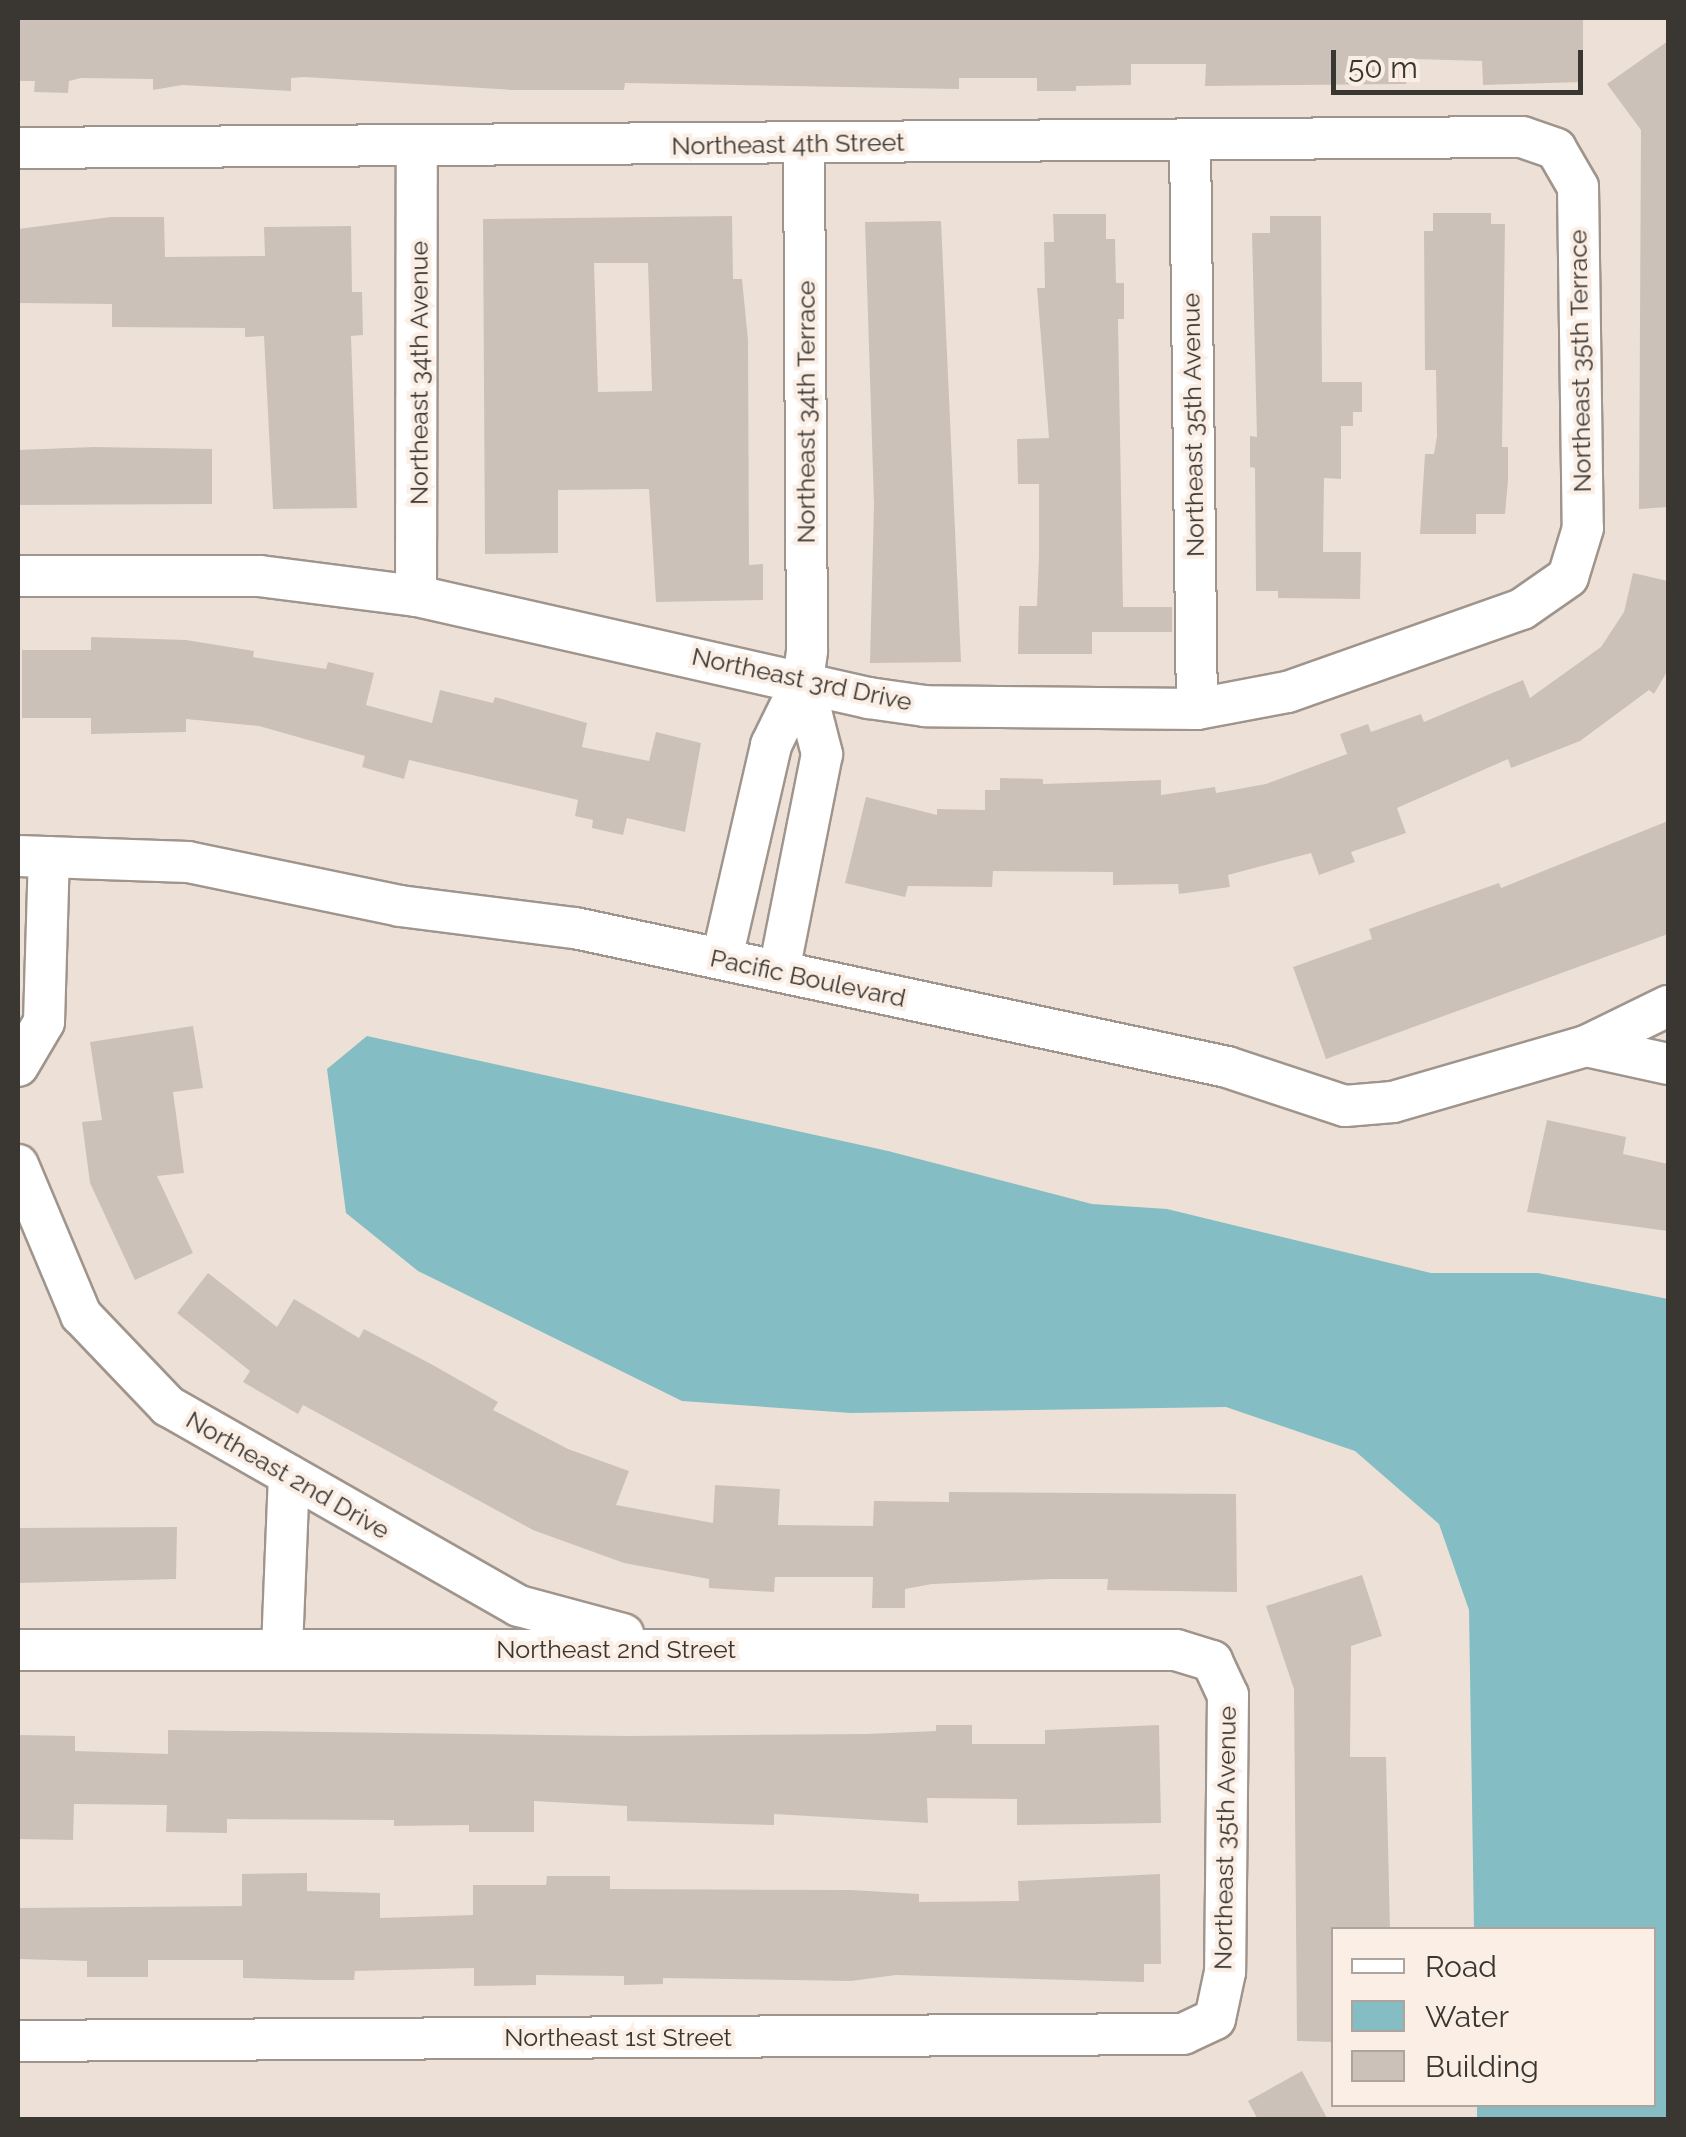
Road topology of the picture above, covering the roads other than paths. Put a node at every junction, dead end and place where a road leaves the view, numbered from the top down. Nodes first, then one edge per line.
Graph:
1 (1190, 140) junction
2 (804, 144) junction
3 (18, 148) edge
4 (417, 148) junction
5 (1556, 148) joint
6 (18, 576) edge
7 (1568, 577) joint
8 (416, 596) junction
9 (803, 680) junction
10 (1196, 709) junction
11 (33, 856) edge
12 (722, 958) junction
13 (779, 971) junction
14 (1668, 1006) edge
15 (1586, 1046) junction
16 (1668, 1064) edge
17 (18, 1066) edge
18 (18, 1165) edge
19 (289, 1475) junction
20 (675, 1648) junction
21 (282, 1649) junction
22 (18, 1650) edge
23 (1212, 1660) joint
24 (1216, 2019) joint
25 (18, 2040) edge

1 - 2 street, Northeast 4th Street
1 - 5 street, Northeast 4th Street
1 - 10 street, Northeast 35th Avenue
2 - 4 street, Northeast 4th Street
2 - 9 street, Northeast 34th Terrace
3 - 4 street, Northeast 4th Street
4 - 8 street, Northeast 34th Avenue
5 - 7 street, Northeast 35th Terrace
6 - 8 street, Northeast 3rd Drive
7 - 10 street, Northeast 3rd Drive
8 - 9 street, Northeast 3rd Drive
9 - 10 street, Northeast 3rd Drive
9 - 12 street, Northeast 34th Terrace
9 - 13 street, Northeast 34th Terrace
11 - 12 street, Pacific Boulevard
11 - 17 street
12 - 13 street, Pacific Boulevard
13 - 15 street, Pacific Boulevard
14 - 15 street, Pacific Boulevard
15 - 16 street
18 - 19 street, Northeast 2nd Drive
19 - 20 street, Northeast 2nd Drive
19 - 21 street
20 - 21 street, Northeast 2nd Street
20 - 23 street, Northeast 2nd Street
21 - 22 street, Northeast 2nd Street
23 - 24 street, Northeast 35th Avenue
24 - 25 street, Northeast 1st Street

